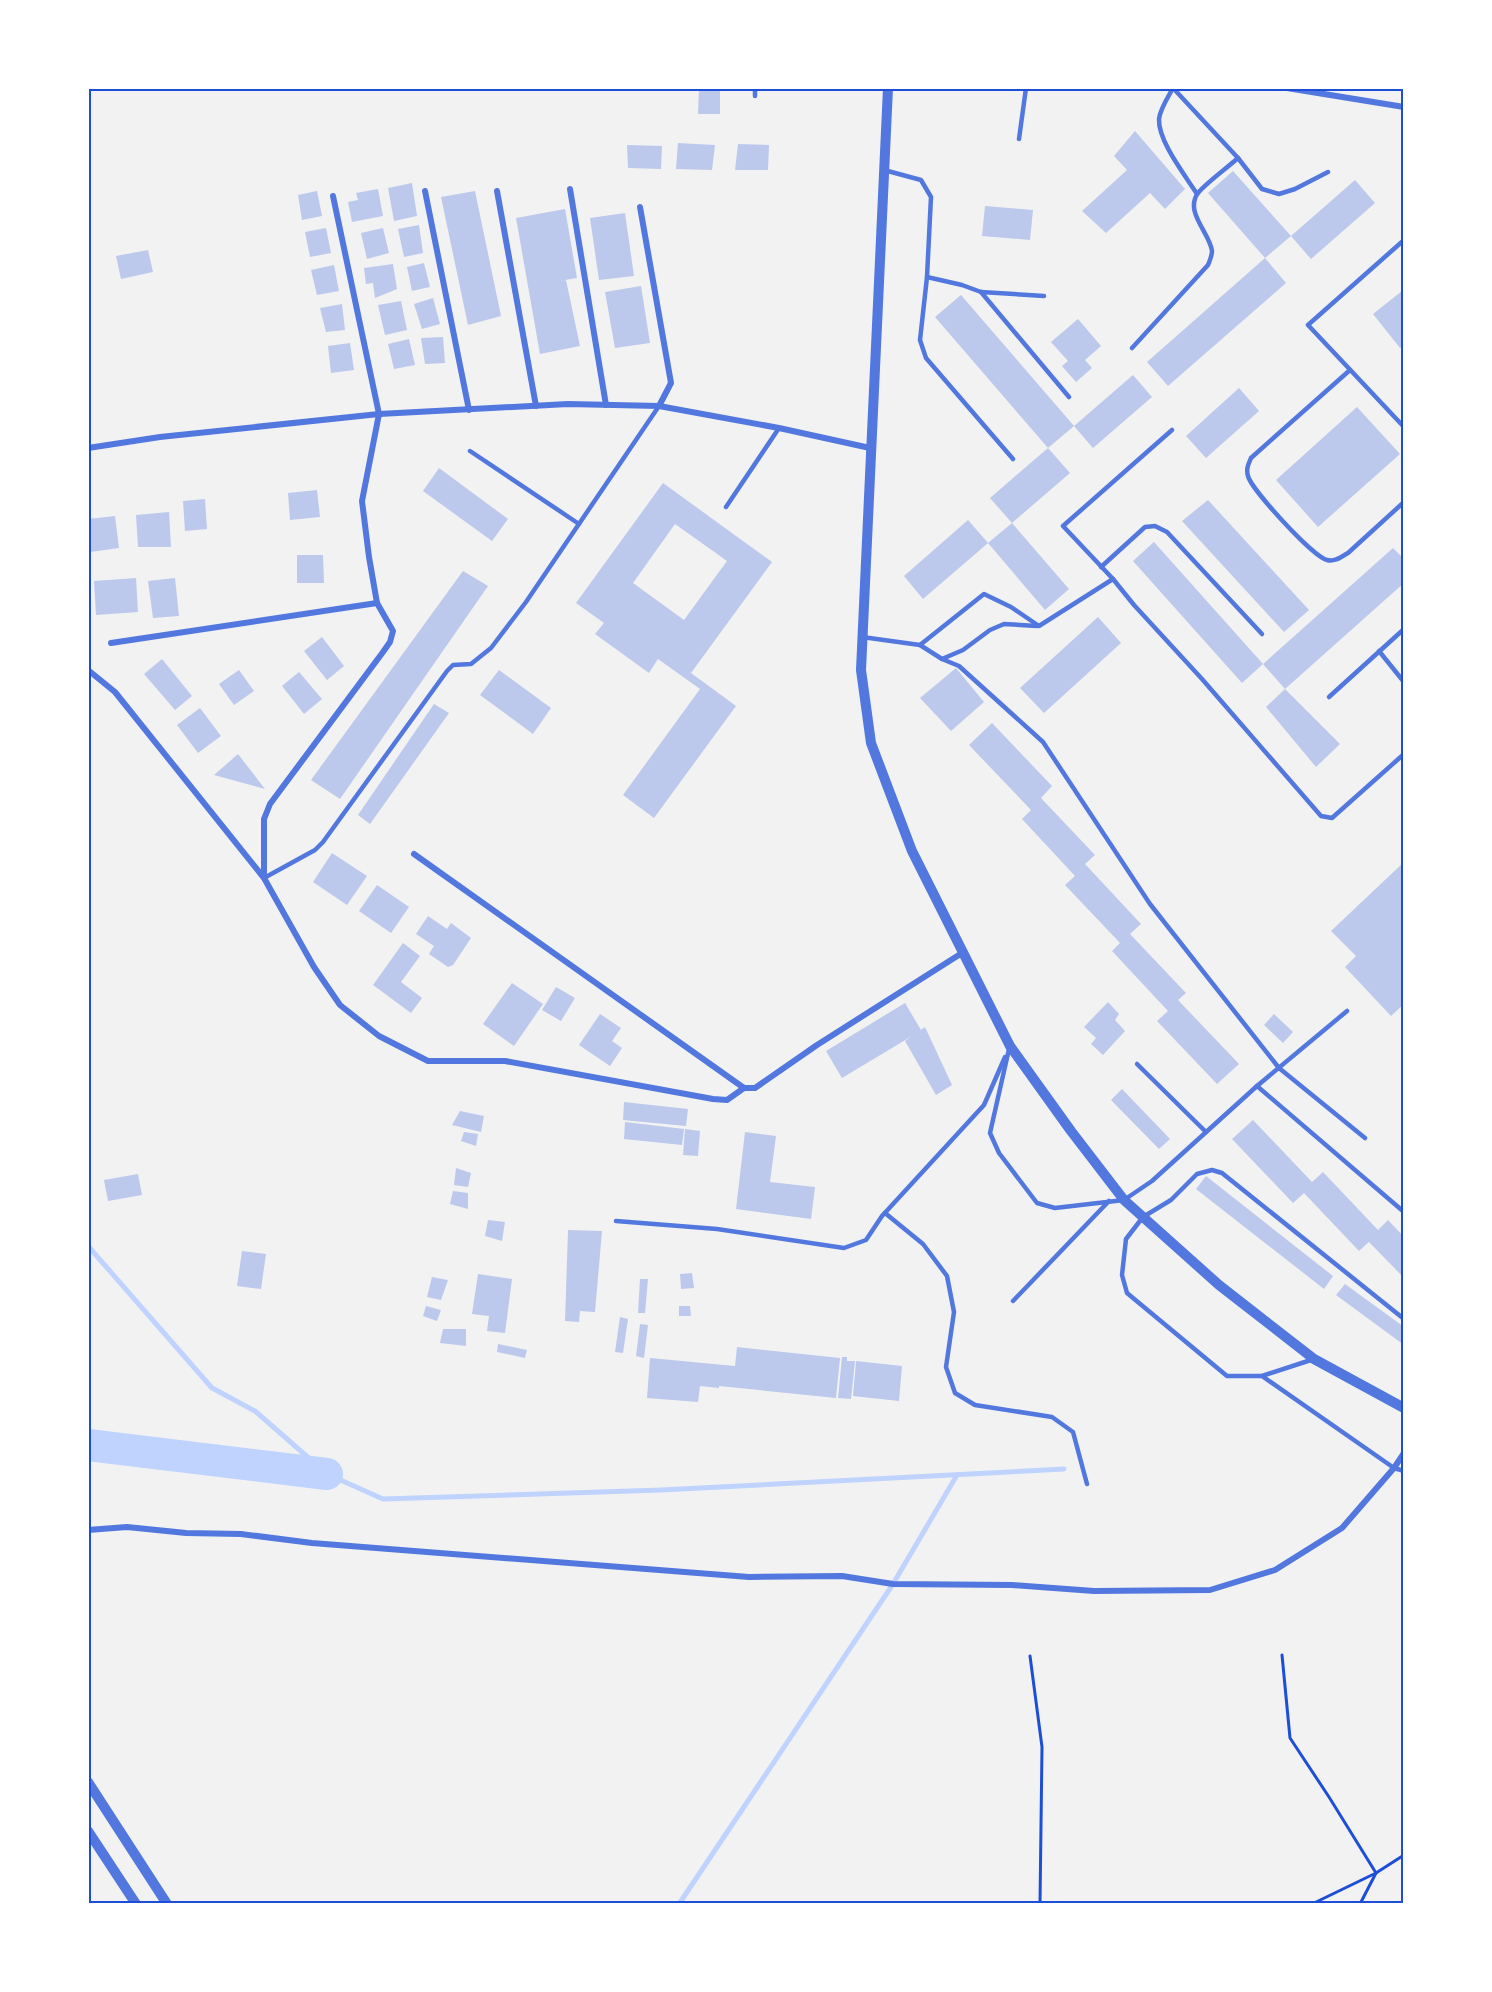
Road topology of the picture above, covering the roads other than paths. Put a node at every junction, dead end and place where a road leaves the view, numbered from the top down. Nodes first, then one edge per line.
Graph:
1 (755, 88) edge
2 (888, 88) edge
3 (1026, 88) edge
4 (1173, 88) edge
5 (1287, 88) edge
6 (755, 96) dead end
7 (1404, 107) edge
8 (1019, 139) dead end
9 (1238, 158) junction
10 (884, 170) junction
11 (1328, 172) dead end
12 (570, 189) dead end
13 (425, 191) dead end
14 (497, 191) dead end
15 (1197, 194) junction
16 (333, 196) dead end
17 (640, 207) dead end
18 (1404, 240) edge
19 (927, 277) junction
20 (981, 292) junction
21 (1044, 296) dead end
22 (1132, 348) dead end
23 (1350, 370) junction
24 (1069, 397) dead end
25 (606, 405) junction
26 (536, 406) junction
27 (659, 406) junction
28 (469, 410) junction
29 (379, 414) junction
30 (1404, 427) edge
31 (778, 428) junction
32 (1172, 430) dead end
33 (89, 448) edge
34 (870, 448) junction
35 (470, 451) dead end
36 (1013, 459) dead end
37 (1404, 502) edge
38 (726, 507) dead end
39 (579, 525) junction
40 (1101, 567) junction
41 (1113, 579) junction
42 (377, 603) junction
43 (1039, 626) junction
44 (1404, 628) edge
45 (1262, 634) dead end
46 (862, 637) junction
47 (111, 643) dead end
48 (920, 645) junction
49 (1378, 651) junction
50 (942, 659) junction
51 (88, 670) edge
52 (1404, 682) edge
53 (1329, 697) dead end
54 (1404, 754) edge
55 (414, 854) dead end
56 (264, 878) junction
57 (962, 953) junction
58 (1347, 1011) dead end
59 (1010, 1046) junction
60 (1137, 1064) dead end
61 (1279, 1068) junction
62 (1257, 1086) junction
63 (744, 1088) junction
64 (1206, 1132) junction
65 (1365, 1138) dead end
66 (1110, 1200) junction
67 (1124, 1200) junction
68 (1404, 1212) edge
69 (885, 1213) junction
70 (1143, 1217) junction
71 (616, 1221) dead end
72 (1013, 1301) dead end
73 (1404, 1319) edge
74 (1314, 1359) junction
75 (1262, 1376) junction
76 (1404, 1408) edge
77 (1404, 1453) edge
78 (1395, 1468) junction
79 (1404, 1471) edge
80 (1087, 1485) dead end
81 (88, 1530) edge
82 (88, 1782) edge
83 (88, 1831) edge
84 (136, 1904) edge
85 (167, 1904) edge

1 - 6 lane
2 - 10 street
3 - 8 lane
4 - 9 lane
4 - 15 lane
5 - 7 street
9 - 11 lane
9 - 15 lane
10 - 19 lane
10 - 34 street
12 - 25 street
13 - 28 street
14 - 26 street
15 - 22 lane
16 - 29 street
17 - 27 street
18 - 23 lane
19 - 20 lane
19 - 36 lane
20 - 21 lane
20 - 24 lane
23 - 30 lane
23 - 37 lane
25 - 26 street
25 - 27 street
26 - 28 street
27 - 31 street
27 - 39 lane
28 - 29 street
29 - 33 street
29 - 42 street
31 - 34 street
31 - 38 lane
32 - 40 lane
34 - 46 street
35 - 39 lane
39 - 56 lane
40 - 41 lane
40 - 45 lane
41 - 43 lane
41 - 54 lane
42 - 47 street
42 - 56 street
43 - 48 lane
43 - 50 lane
44 - 49 lane
46 - 48 lane
46 - 57 street
48 - 50 lane
49 - 52 lane
49 - 53 lane
50 - 61 lane
51 - 56 street
55 - 63 street
56 - 63 street
57 - 59 street
57 - 63 street
58 - 61 lane
59 - 66 lane
59 - 67 street
59 - 69 lane
60 - 64 lane
61 - 62 lane
61 - 65 lane
62 - 64 lane
62 - 68 lane
64 - 67 lane
66 - 67 lane
66 - 72 lane
67 - 70 street
69 - 71 lane
69 - 80 lane
70 - 73 lane
70 - 74 street
70 - 75 lane
74 - 75 lane
74 - 76 street
75 - 78 lane
77 - 78 street
78 - 79 lane
78 - 81 street
82 - 85 street
83 - 84 street

